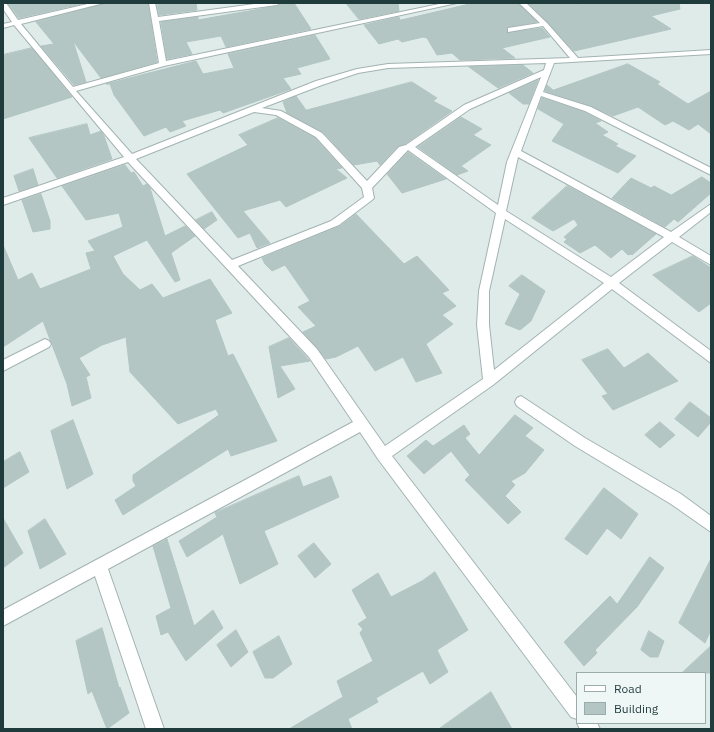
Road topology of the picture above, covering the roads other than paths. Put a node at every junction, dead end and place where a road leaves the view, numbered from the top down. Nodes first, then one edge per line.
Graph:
1 (101, 3) edge
2 (152, 3) edge
3 (277, 3) edge
4 (454, 3) edge
5 (522, 3) edge
6 (3, 4) edge
7 (156, 19) junction
8 (16, 23) junction
9 (545, 24) junction
10 (3, 26) edge
11 (511, 30) dead end
12 (711, 52) edge
13 (576, 60) junction
14 (551, 61) junction
15 (163, 64) junction
16 (547, 71) junction
17 (72, 90) junction
18 (539, 93) junction
19 (255, 110) junction
20 (409, 147) junction
21 (516, 152) junction
22 (130, 158) junction
23 (711, 172) edge
24 (366, 187) junction
25 (3, 202) edge
26 (711, 207) edge
27 (501, 212) junction
28 (672, 237) junction
29 (711, 261) edge
30 (230, 265) junction
31 (612, 283) junction
32 (45, 344) dead end
33 (711, 358) edge
34 (3, 366) edge
35 (489, 381) junction
36 (521, 402) dead end
37 (362, 424) junction
38 (383, 455) junction
39 (711, 525) edge
40 (99, 566) junction
41 (3, 618) edge
42 (576, 710) edge
43 (155, 729) edge

1 - 8 street
2 - 7 street
3 - 7 street
4 - 15 street
5 - 9 street
6 - 8 street
7 - 15 street
8 - 10 street
8 - 17 street
9 - 11 street
9 - 13 street
12 - 13 street
13 - 14 street
14 - 16 street
14 - 19 street
15 - 17 street
16 - 18 street
16 - 20 street
17 - 22 street
18 - 21 street
18 - 23 street
19 - 22 street
19 - 24 street
20 - 24 street
20 - 27 street
21 - 27 street
21 - 28 street
22 - 25 street
22 - 30 street
24 - 30 street
26 - 28 street
27 - 31 street
27 - 35 street
28 - 29 street
28 - 31 street
30 - 37 street
31 - 33 street
31 - 35 street
32 - 34 street
35 - 38 street
36 - 39 street
37 - 38 street
37 - 40 street
38 - 42 street
40 - 41 street
40 - 43 street

